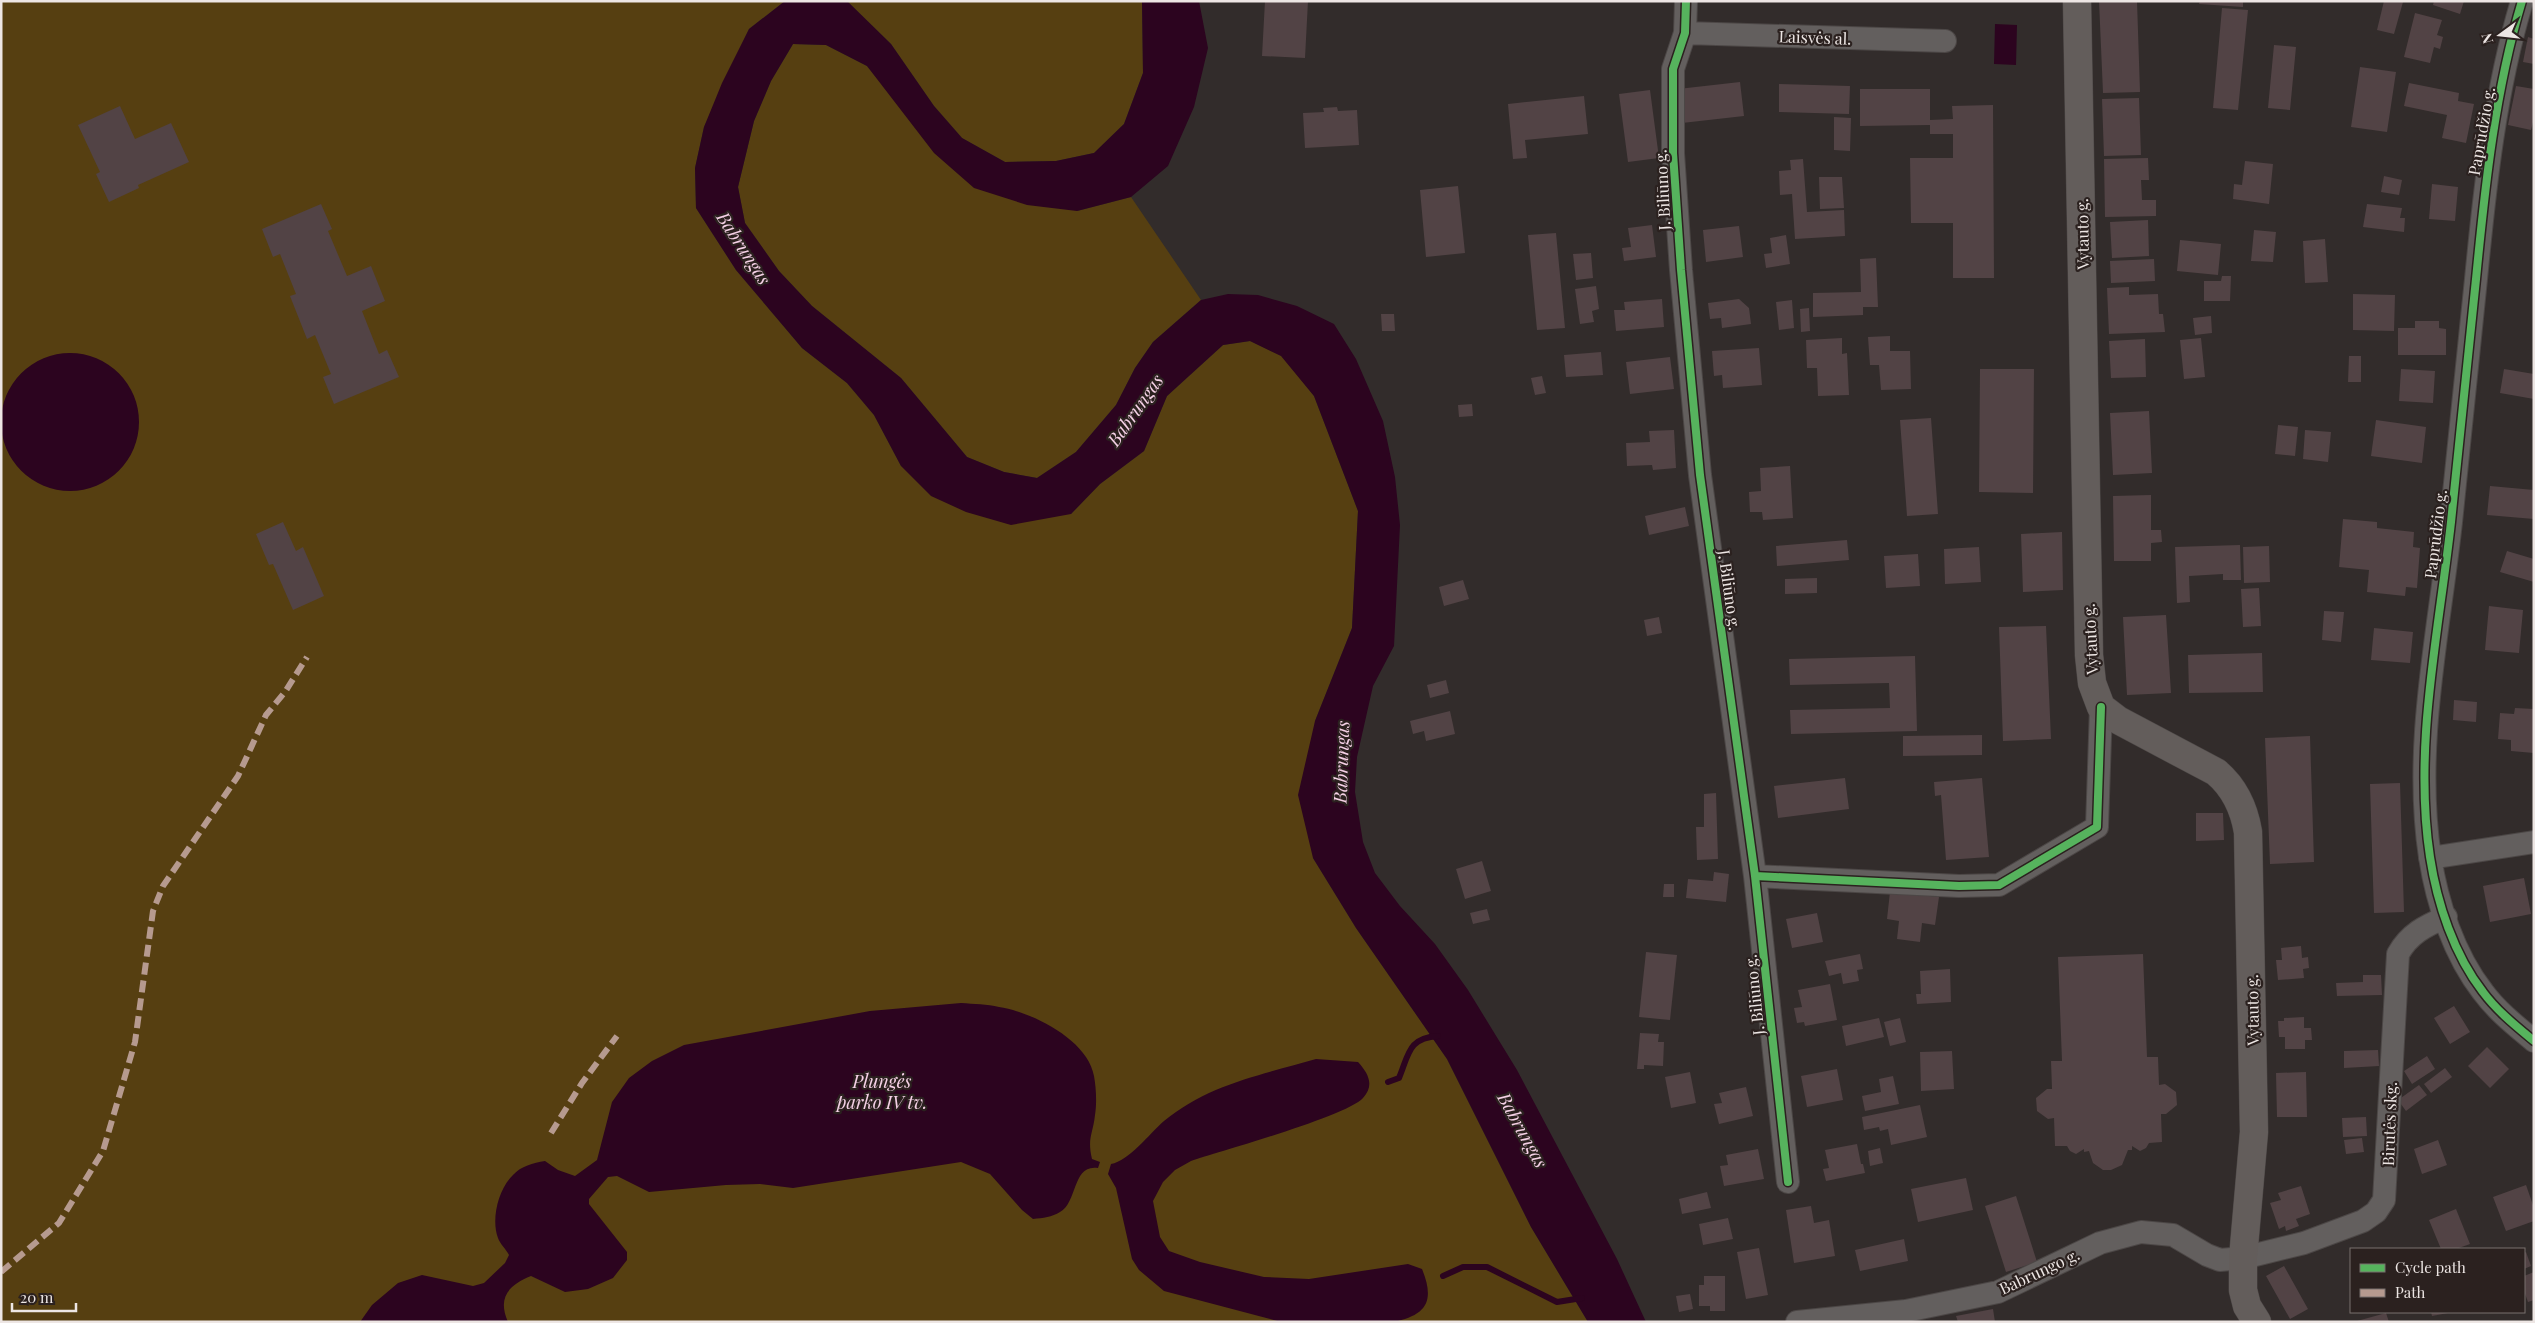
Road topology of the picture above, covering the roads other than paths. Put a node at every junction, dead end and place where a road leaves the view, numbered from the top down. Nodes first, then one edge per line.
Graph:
1 (1686, 1) edge
2 (2076, 1) edge
3 (2522, 1) edge
4 (1685, 33) junction
5 (1945, 41) dead end
6 (2101, 707) junction
7 (2534, 842) edge
8 (2430, 858) junction
9 (1755, 876) junction
10 (2446, 917) junction
11 (2534, 1041) edge
12 (1788, 1182) dead end
13 (2243, 1258) junction
14 (1797, 1322) edge
15 (2257, 1322) edge

1 - 4 street, J. Biliūno g.
2 - 6 main road, Vytauto g.
3 - 8 street, Paprūdžio g.
4 - 5 street, Laisvės al.
4 - 9 street, J. Biliūno g.
6 - 9 street
6 - 13 main road, Vytauto g.
7 - 8 street
8 - 10 street, Paprūdžio g.
9 - 12 street, J. Biliūno g.
10 - 11 street, Paprūdžio g.
10 - 13 street, Birutės skg.
13 - 14 street, Babrungo g.
13 - 15 main road, Vytauto g.

